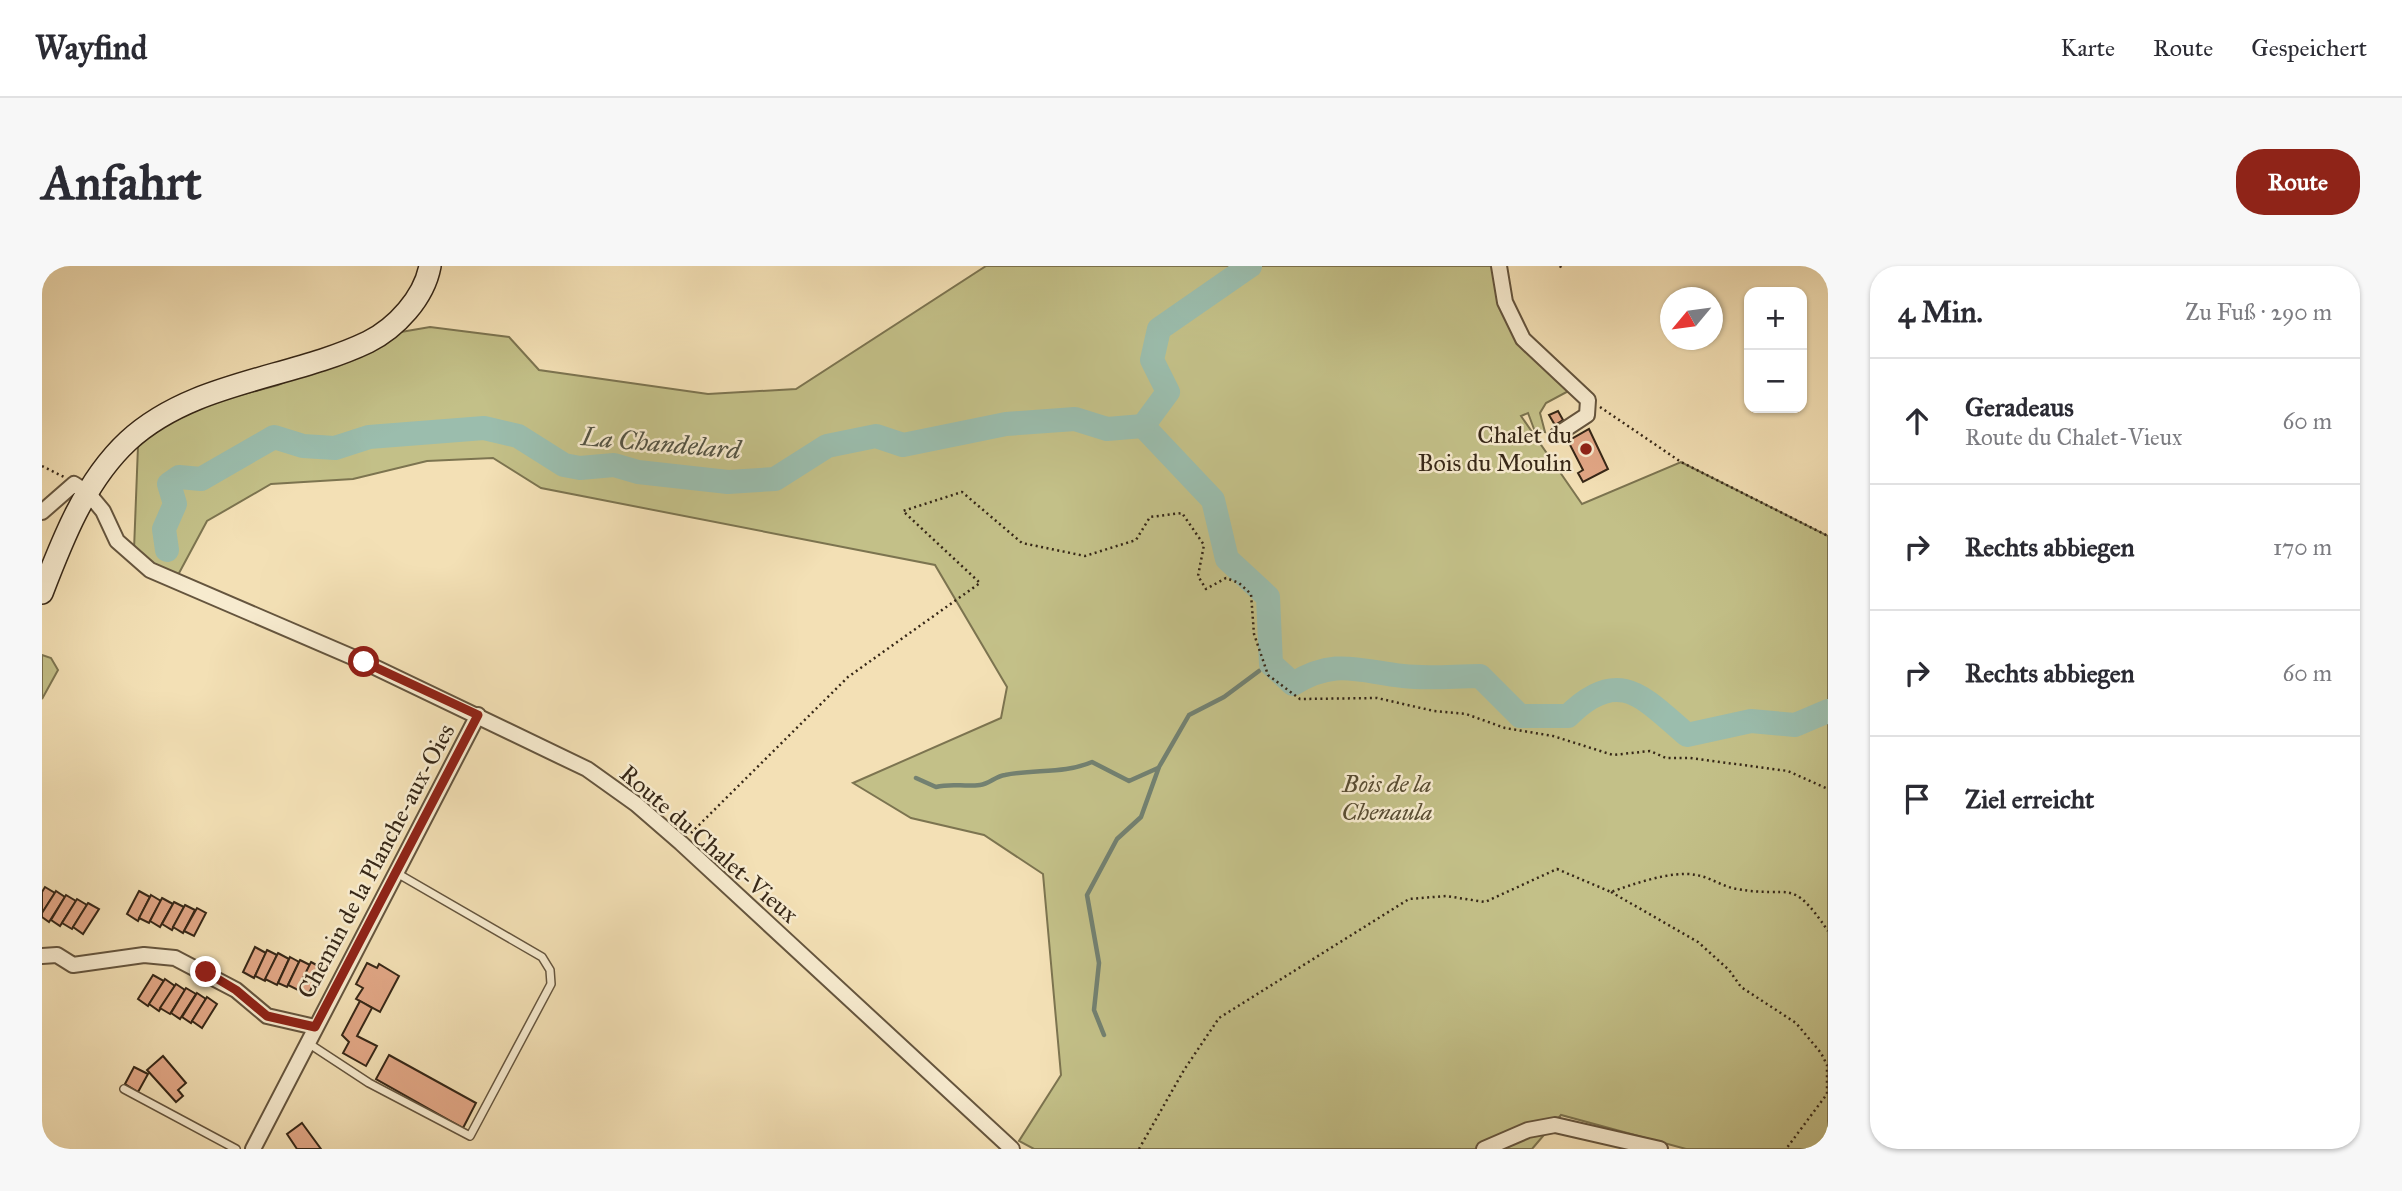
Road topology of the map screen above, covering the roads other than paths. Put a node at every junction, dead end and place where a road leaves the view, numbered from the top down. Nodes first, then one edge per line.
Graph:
1 (430, 266) edge
2 (1499, 266) edge
3 (1558, 434) dead end
4 (81, 488) junction
5 (42, 512) edge
6 (42, 593) edge
7 (478, 715) junction
8 (395, 872) junction
9 (42, 956) edge
10 (315, 1027) junction
11 (307, 1042) junction
12 (124, 1089) dead end
13 (236, 1149) edge
14 (253, 1149) edge
15 (1012, 1149) edge
16 (1484, 1149) edge
17 (1660, 1149) edge

1 - 4 main road
2 - 3 street
4 - 5 street
4 - 6 main road
4 - 7 street, Route du Chalet-Vieux
7 - 8 street, Chemin de la Planche-aux-Oies
7 - 15 street, Route du Chalet-Vieux
8 - 10 street, Chemin de la Planche-aux-Oies
8 - 11 lane
9 - 10 street, Chemin de la Planche-aux-Oies
10 - 11 street, Chemin de la Planche-aux-Oies
11 - 14 street, Chemin de la Planche-aux-Oies
12 - 13 lane
16 - 17 street

